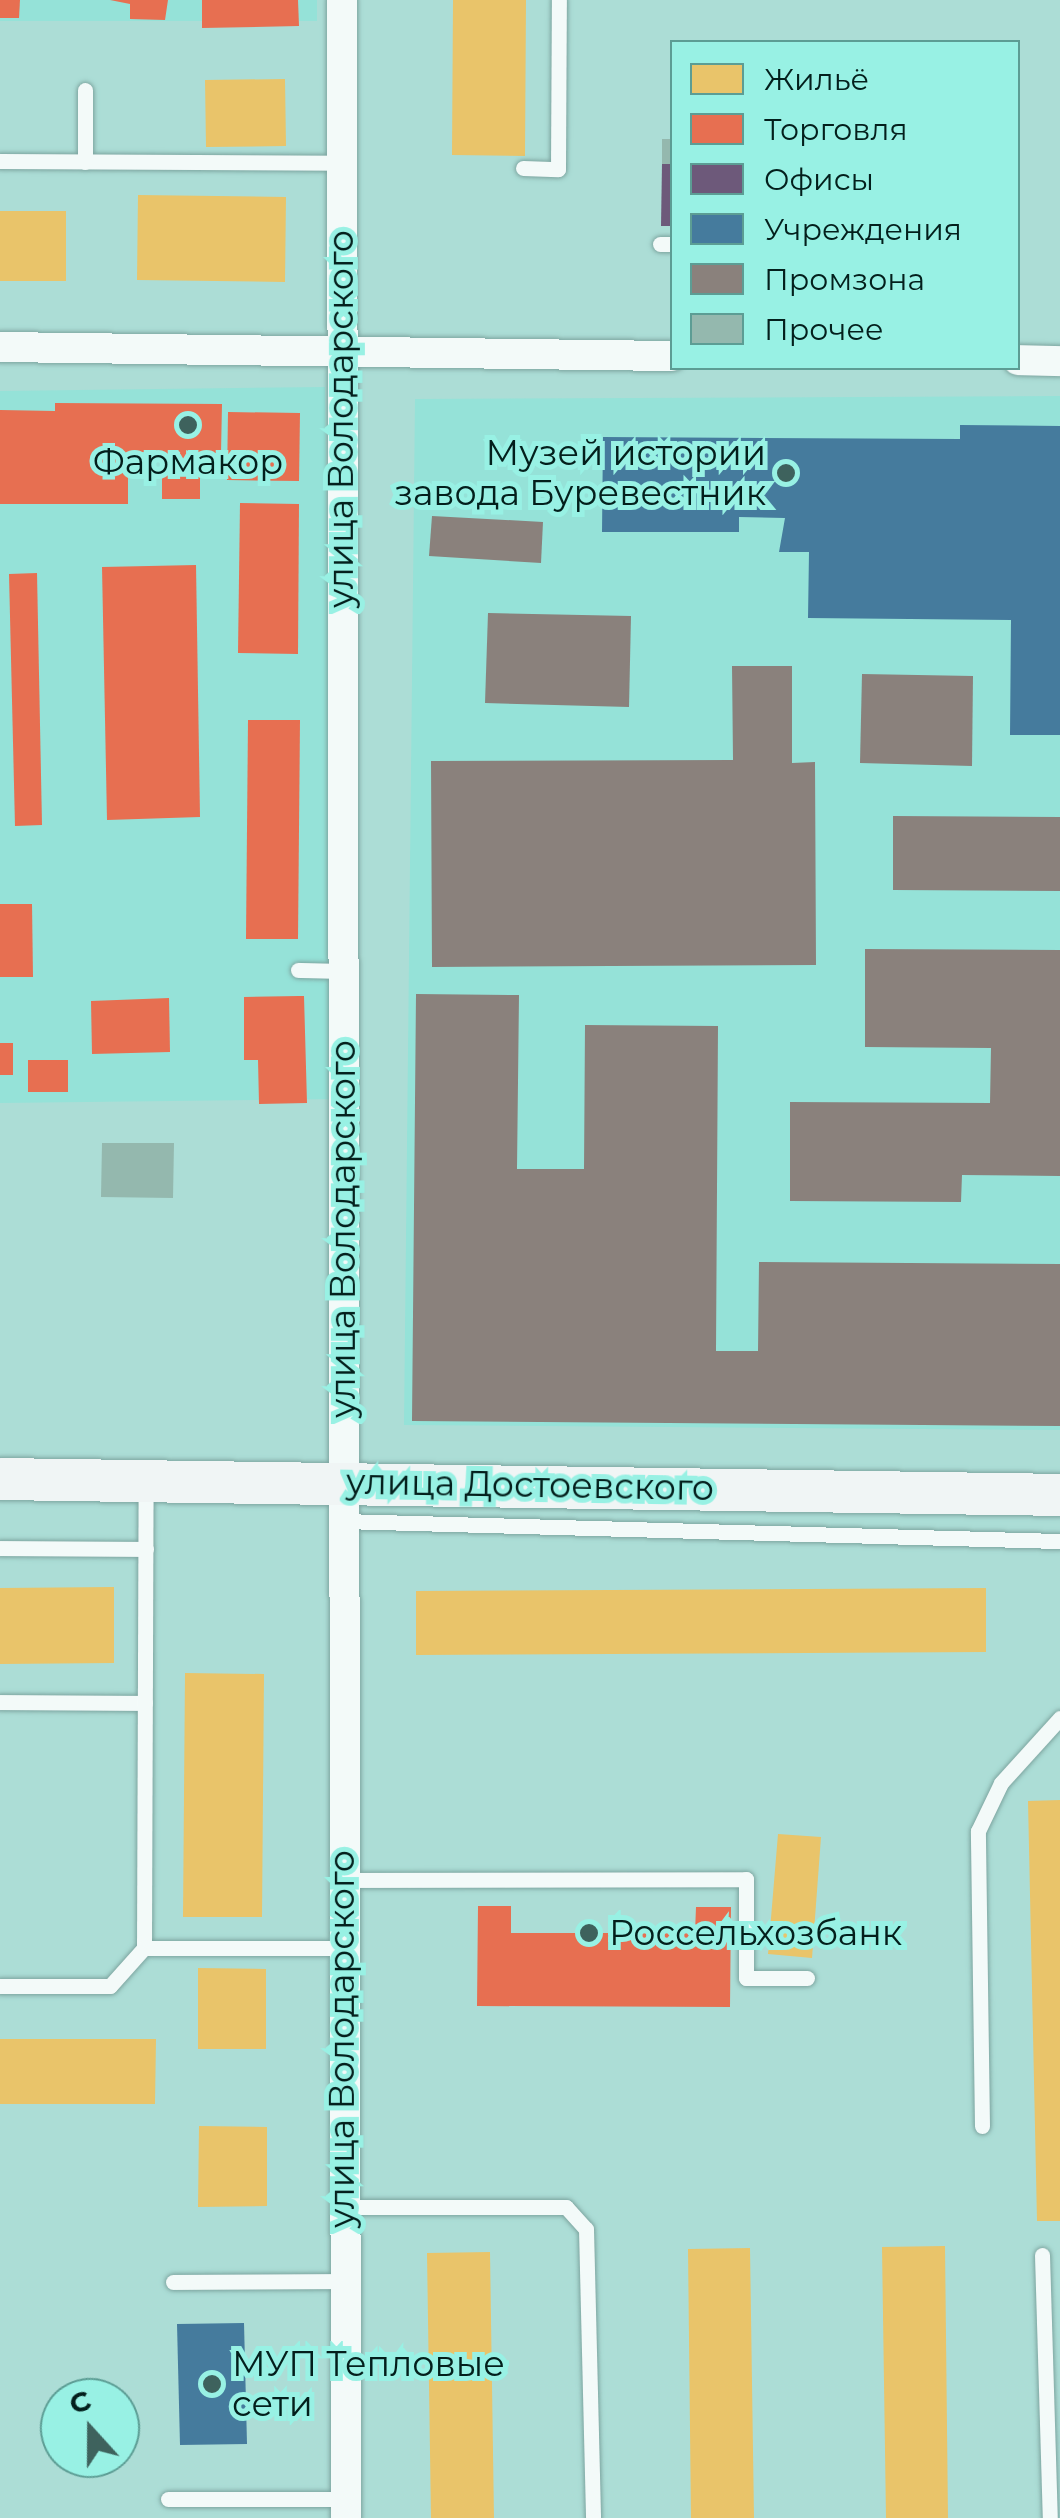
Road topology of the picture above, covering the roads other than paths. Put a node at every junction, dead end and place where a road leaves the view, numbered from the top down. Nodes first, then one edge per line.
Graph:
1 (342, 0) edge
2 (559, 0) edge
3 (85, 90) dead end
4 (0, 161) edge
5 (85, 162) junction
6 (341, 163) junction
7 (523, 168) dead end
8 (0, 347) edge
9 (339, 351) junction
10 (670, 356) edge
11 (1020, 360) edge
12 (1060, 361) edge
13 (298, 970) dead end
14 (346, 971) junction
15 (0, 1478) edge
16 (146, 1480) junction
17 (1060, 1495) edge
18 (342, 1501) junction
19 (1060, 1541) edge
20 (0, 1548) edge
21 (146, 1549) junction
22 (0, 1702) edge
23 (145, 1702) junction
24 (1060, 1718) edge
25 (342, 1880) junction
26 (144, 1948) junction
27 (342, 1948) junction
28 (807, 1978) dead end
29 (0, 1986) edge
30 (982, 2126) dead end
31 (342, 2208) junction
32 (1042, 2255) dead end
33 (344, 2281) junction
34 (173, 2282) dead end
35 (168, 2499) dead end
36 (346, 2508) edge
37 (593, 2518) edge
38 (1050, 2518) edge

1 - 6 street, улица Володарского
2 - 7 lane
3 - 5 lane
4 - 5 lane
5 - 6 lane
6 - 9 street, улица Володарского
8 - 9 street
9 - 10 street
9 - 14 street, улица Володарского
11 - 12 street
13 - 14 lane
14 - 18 street, улица Володарского
15 - 16 street, улица Достоевского
16 - 18 street, улица Достоевского
16 - 21 lane
17 - 18 street, улица Достоевского
18 - 19 lane
18 - 25 street, улица Володарского
20 - 21 lane
21 - 23 lane
22 - 23 lane
23 - 26 lane
24 - 30 lane
25 - 27 street, улица Володарского
25 - 28 lane
26 - 27 lane
26 - 29 lane
27 - 31 street, улица Володарского
31 - 33 street, улица Володарского
31 - 37 lane
32 - 38 lane
33 - 34 lane
33 - 36 street, улица Володарского
35 - 36 lane

